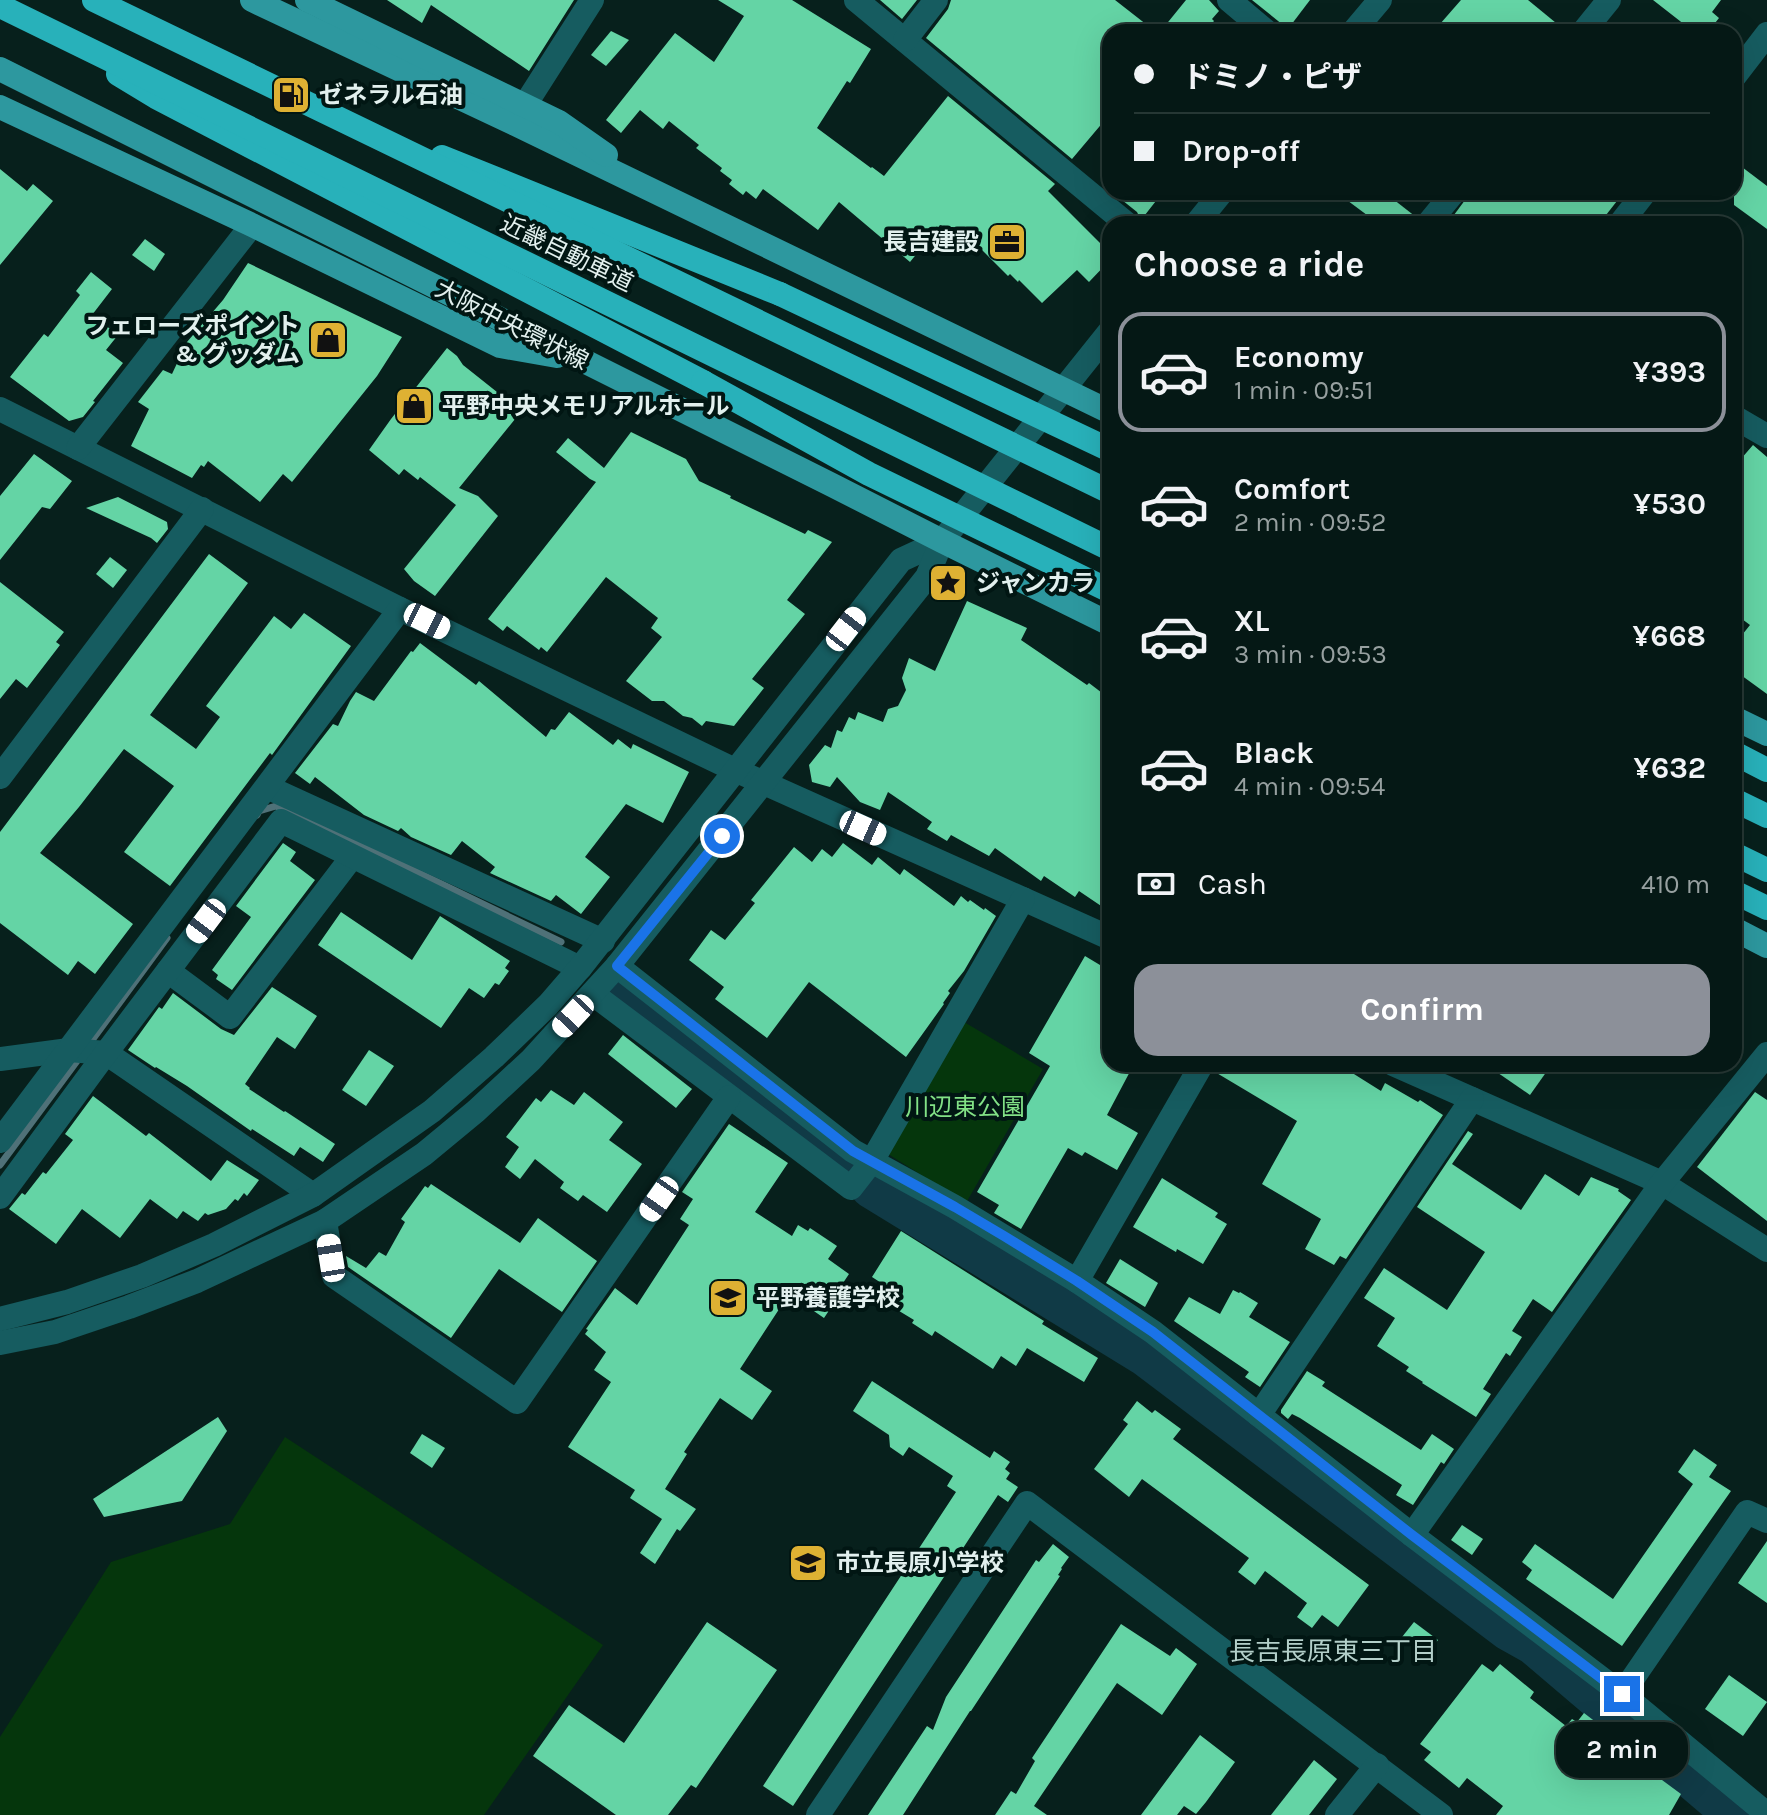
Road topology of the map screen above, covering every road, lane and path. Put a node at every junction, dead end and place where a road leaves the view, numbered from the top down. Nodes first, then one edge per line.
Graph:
1 (94, 0) edge
2 (252, 0) edge
3 (307, 0) edge
4 (592, 0) edge
5 (856, 0) edge
6 (936, 0) edge
7 (1229, 0) edge
8 (1380, 0) edge
9 (1609, 0) edge
10 (6, 9) edge
11 (1258, 24) edge
12 (1360, 24) edge
13 (1590, 24) edge
14 (1767, 34) edge
15 (905, 40) junction
16 (1742, 67) edge
17 (0, 69) edge
18 (306, 103) junction
19 (525, 105) junction
20 (0, 107) edge
21 (665, 197) junction
22 (1216, 200) edge
23 (1447, 200) edge
24 (1639, 200) edge
25 (1117, 216) edge
26 (1202, 216) edge
27 (1434, 216) edge
28 (1626, 216) edge
29 (252, 225) junction
30 (1102, 341) edge
31 (586, 362) junction
32 (1063, 389) junction
33 (1102, 408) edge
34 (0, 409) edge
35 (1742, 427) edge
36 (1767, 436) edge
37 (1102, 446) edge
38 (78, 448) junction
39 (1102, 488) edge
40 (202, 509) junction
41 (942, 541) junction
42 (1102, 545) edge
43 (1102, 587) edge
44 (400, 609) junction
45 (1102, 620) edge
46 (1742, 722) edge
47 (1767, 734) edge
48 (1742, 757) edge
49 (735, 770) junction
50 (1767, 770) edge
51 (0, 777) edge
52 (763, 784) junction
53 (267, 787) junction
54 (1742, 804) edge
55 (1767, 816) edge
56 (352, 857) junction
57 (1742, 858) edge
58 (1767, 870) edge
59 (1742, 896) edge
60 (1023, 899) junction
61 (1767, 908) edge
62 (1742, 933) edge
63 (1102, 934) edge
64 (603, 941) junction
65 (1767, 946) edge
66 (617, 966) junction
67 (580, 968) junction
68 (168, 971) junction
69 (593, 994) junction
70 (69, 1050) junction
71 (106, 1053) junction
72 (1767, 1054) edge
73 (0, 1059) edge
74 (1197, 1072) edge
75 (1411, 1072) edge
76 (729, 1097) junction
77 (1472, 1099) junction
78 (0, 1141) edge
79 (872, 1161) junction
80 (1662, 1183) junction
81 (313, 1195) junction
82 (0, 1197) edge
83 (325, 1221) junction
84 (1767, 1250) edge
85 (1077, 1281) junction
86 (0, 1319) edge
87 (0, 1343) edge
88 (1259, 1415) junction
89 (1767, 1521) edge
90 (1412, 1535) junction
91 (1622, 1694) junction
92 (1377, 1765) junction
93 (1767, 1814) edge
94 (818, 1815) edge
95 (1337, 1815) edge
96 (1441, 1815) edge

1 - 18 highway, 近畿自動車道, bridge
2 - 21 main road
3 - 19 main road
4 - 19 street
5 - 15 street
6 - 15 street
7 - 11 street
8 - 12 street
9 - 13 street
10 - 42 highway, 近畿自動車道, bridge
10 - 43 highway, bridge
14 - 16 street
15 - 25 street
17 - 31 main road, 大阪中央環状線
18 - 37 highway, bridge
18 - 39 highway, 近畿自動車道, bridge
19 - 21 main road
20 - 29 main road
21 - 32 main road
22 - 26 street
23 - 27 street
24 - 28 street
29 - 31 main road
29 - 38 street
30 - 32 street
31 - 41 main road, 大阪中央環状線
32 - 33 main road
32 - 41 street
34 - 38 street
35 - 36 street
38 - 40 street
40 - 44 street
40 - 51 street
41 - 45 main road, 大阪中央環状線
41 - 49 street
41 - 52 street
44 - 49 street
44 - 53 street
46 - 47 main road
48 - 50 highway
49 - 52 street
49 - 64 street
52 - 60 street
52 - 66 street
53 - 64 street
53 - 70 street
54 - 55 highway
56 - 67 street
56 - 68 street
56 - 68 street
57 - 58 highway
59 - 61 highway, bridge
60 - 63 street
60 - 79 street
62 - 65 main road
64 - 67 street
66 - 69 street
66 - 79 street
67 - 81 street
68 - 71 street
69 - 76 street
69 - 83 street
70 - 71 street
70 - 73 street
70 - 78 street
71 - 81 street
71 - 82 street
72 - 80 street
74 - 85 street
75 - 77 street
76 - 79 street
76 - 83 street
77 - 80 street
77 - 88 street
79 - 85 street
80 - 84 street
80 - 90 street
81 - 86 street
83 - 87 street
85 - 88 street
88 - 90 street
89 - 91 street
90 - 91 street
91 - 93 street
92 - 94 street
92 - 95 street
92 - 96 street

